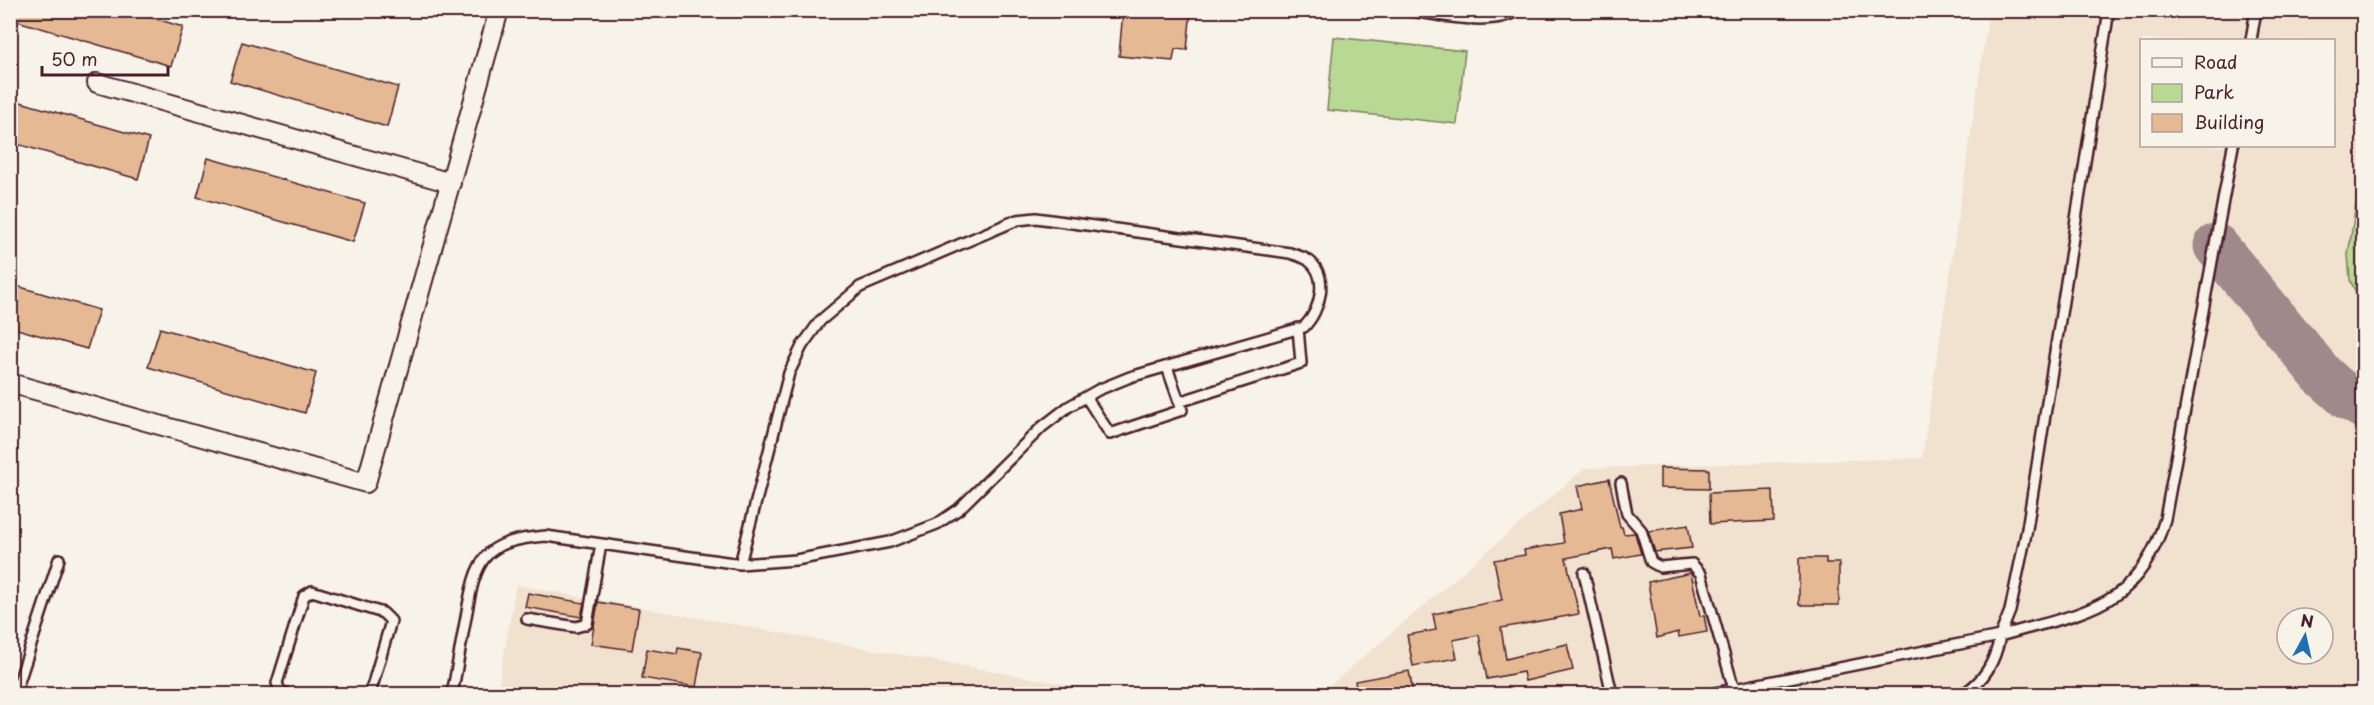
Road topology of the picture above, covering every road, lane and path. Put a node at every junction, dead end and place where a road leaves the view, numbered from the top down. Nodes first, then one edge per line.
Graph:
1 (499, 10) edge
2 (1404, 10) edge
3 (1518, 10) edge
4 (2109, 10) edge
5 (2256, 10) edge
6 (2250, 39) edge
7 (97, 83) dead end
8 (2233, 147) edge
9 (451, 183) junction
10 (1298, 328) junction
11 (1167, 367) junction
12 (10, 383) edge
13 (1086, 397) junction
14 (1179, 402) junction
15 (1621, 483) dead end
16 (601, 544) junction
17 (59, 560) dead end
18 (740, 564) junction
19 (1584, 573) dead end
20 (527, 619) dead end
21 (2000, 636) junction
22 (1734, 689) junction
23 (15, 694) edge
24 (287, 694) edge
25 (370, 694) edge
26 (452, 694) edge
27 (1612, 694) edge
28 (1709, 694) edge
29 (1963, 694) edge

1 - 9 street
2 - 3 lane
4 - 21 lane
5 - 6 lane
7 - 9 street
8 - 21 lane
9 - 12 street
10 - 11 lane
10 - 14 lane
10 - 18 lane
11 - 13 lane
11 - 14 lane
13 - 14 lane
13 - 18 lane
15 - 22 lane
16 - 18 lane
16 - 20 lane
16 - 26 lane
17 - 23 lane
19 - 27 lane
21 - 22 lane
21 - 29 lane
22 - 28 lane
24 - 25 lane

